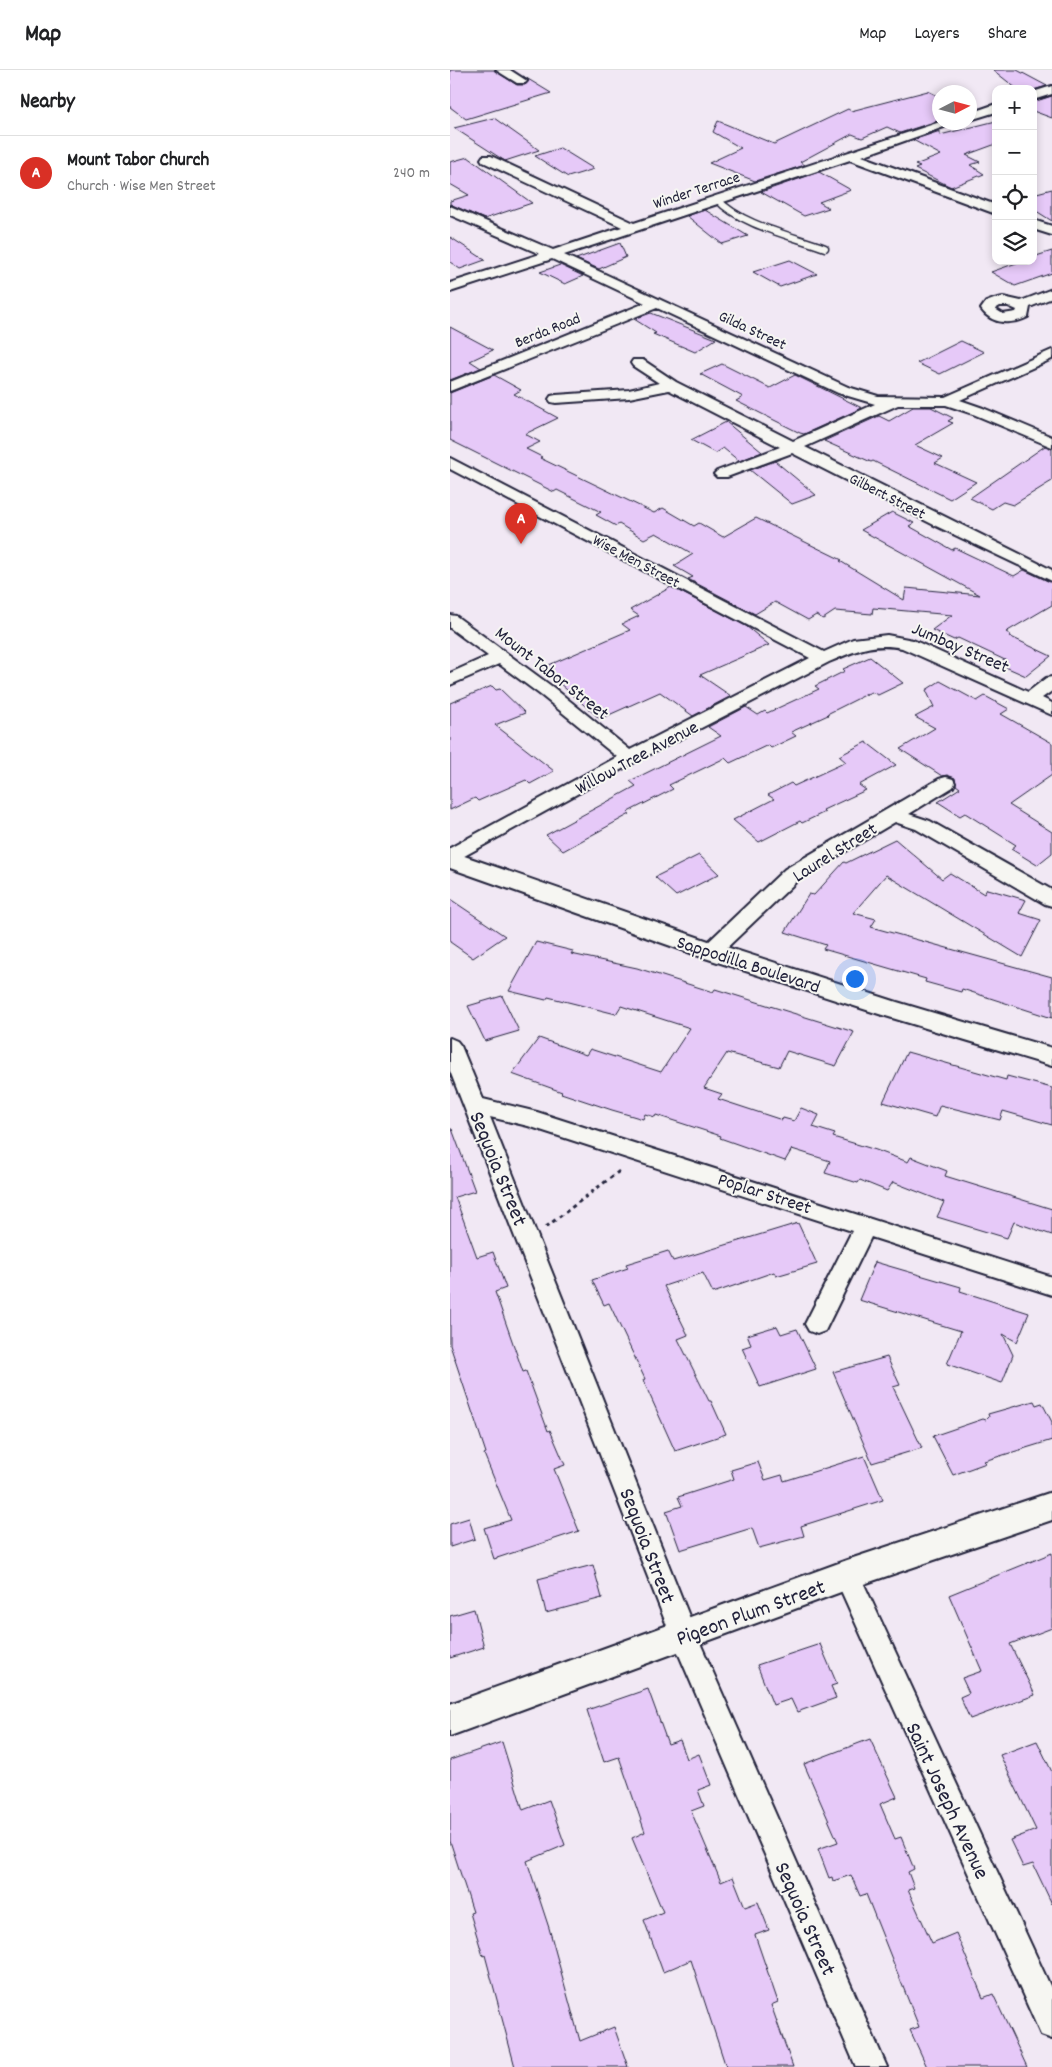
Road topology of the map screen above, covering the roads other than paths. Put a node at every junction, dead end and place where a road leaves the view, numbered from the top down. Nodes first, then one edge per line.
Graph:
1 (502, 70) edge
2 (521, 81) dead end
3 (1052, 90) edge
4 (1037, 95) edge
5 (992, 109) edge
6 (977, 115) edge
7 (932, 128) edge
8 (849, 155) junction
9 (487, 159) dead end
10 (717, 199) junction
11 (992, 209) edge
12 (450, 210) edge
13 (1037, 225) edge
14 (632, 228) junction
15 (1051, 230) edge
16 (825, 248) dead end
17 (552, 254) junction
18 (450, 288) edge
19 (1052, 293) edge
20 (657, 303) junction
21 (1021, 306) dead end
22 (1052, 354) edge
23 (638, 363) dead end
24 (670, 385) junction
25 (450, 387) edge
26 (556, 399) dead end
27 (899, 399) junction
28 (947, 402) junction
29 (1052, 442) edge
30 (793, 447) junction
31 (450, 463) edge
32 (722, 474) dead end
33 (1052, 576) edge
34 (450, 620) edge
35 (501, 657) junction
36 (823, 658) junction
37 (450, 680) edge
38 (1052, 682) edge
39 (1030, 698) junction
40 (1052, 710) edge
41 (630, 758) junction
42 (946, 783) dead end
43 (893, 814) junction
44 (450, 857) edge
45 (1052, 899) edge
46 (711, 951) junction
47 (450, 1046) edge
48 (1052, 1057) edge
49 (475, 1105) junction
50 (866, 1225) junction
51 (1052, 1286) edge
52 (817, 1324) dead end
53 (1052, 1506) edge
54 (847, 1576) junction
55 (684, 1636) junction
56 (450, 1720) edge
57 (1052, 2024) edge
58 (872, 2067) edge

1 - 2 street
3 - 4 street
5 - 6 street
7 - 8 street, Winder Terrace
8 - 10 street, Winder Terrace
8 - 11 street
9 - 14 street
10 - 14 street, Winder Terrace
10 - 16 lane
12 - 17 street, Gilda Street
13 - 15 street
14 - 17 street, Winder Terrace
17 - 18 street, Winder Terrace
17 - 20 street, Gilda Street
19 - 21 street
20 - 25 street, Berda Road
20 - 27 street, Gilda Street
22 - 28 street
23 - 24 street, Gilbert Street
24 - 26 street
24 - 30 street, Gilbert Street
27 - 28 street, Gilda Street
27 - 30 street
28 - 29 street, Gilda Street
30 - 32 street
30 - 33 street, Gilbert Street
31 - 36 street, Wise Men Street
34 - 35 street, Mount Tabor Street
35 - 37 street
35 - 41 street, Mount Tabor Street
36 - 39 street, Jumbay Street
36 - 41 street, Willow Tree Avenue
38 - 39 street
39 - 40 street, Jumbay Street
41 - 44 street, Willow Tree Avenue
42 - 43 street, Laurel Street
43 - 45 street, Laurel Street
43 - 46 street, Laurel Street
44 - 46 street, Sappodilla Boulevard
46 - 48 street, Sappodilla Boulevard
47 - 49 street, Sequoia Street
49 - 50 street, Poplar Street
49 - 55 street, Sequoia Street
50 - 51 street, Poplar Street
50 - 52 street
53 - 54 street, Pigeon Plum Street
54 - 55 street, Pigeon Plum Street
54 - 57 street, Saint Joseph Avenue
55 - 56 street, Pigeon Plum Street
55 - 58 street, Sequoia Street

